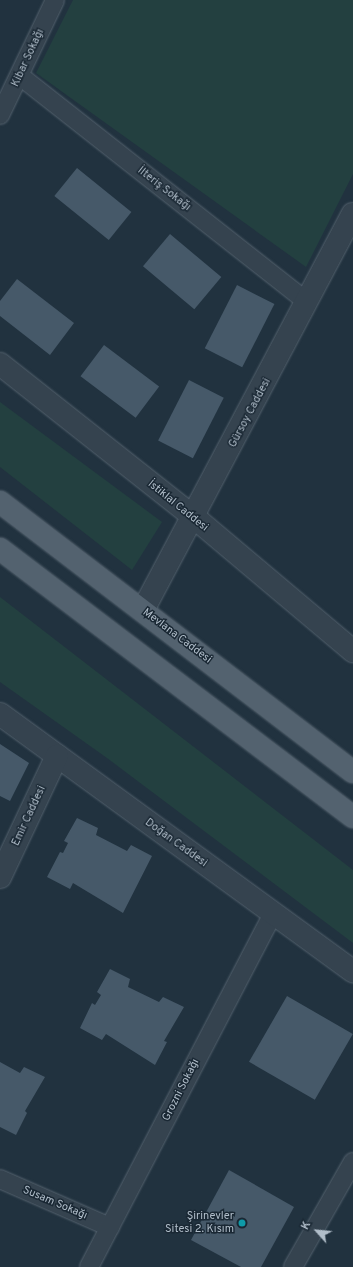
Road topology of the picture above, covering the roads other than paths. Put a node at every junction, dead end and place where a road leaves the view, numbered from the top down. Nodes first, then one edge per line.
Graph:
1 (55, 0) edge
2 (20, 76) junction
3 (0, 115) edge
4 (353, 214) edge
5 (307, 302) junction
6 (0, 364) edge
7 (0, 502) edge
8 (195, 518) junction
9 (0, 549) edge
10 (143, 610) junction
11 (353, 651) edge
12 (0, 714) edge
13 (57, 756) junction
14 (353, 772) edge
15 (353, 817) edge
16 (0, 877) edge
17 (273, 913) junction
18 (353, 971) edge
19 (353, 1162) edge
20 (0, 1179) edge
21 (110, 1227) junction
22 (89, 1267) edge
23 (293, 1267) edge

1 - 2 street, Kibar Sokağı
2 - 3 street, Kibar Sokağı
2 - 5 street, İlteriş Sokağı
4 - 5 street, Gürsoy Caddesi
5 - 8 street, Gürsoy Caddesi
6 - 8 street, İstiklal Caddesi
7 - 10 main road, Mevlana Caddesi
8 - 10 street, Gürsoy Caddesi
8 - 11 street, İstiklal Caddesi
9 - 15 main road
10 - 14 main road, Mevlana Caddesi
12 - 13 street, Doğan Caddesi
13 - 16 street, Emir Caddesi
13 - 17 street, Doğan Caddesi
17 - 18 street, Doğan Caddesi
17 - 21 street, Grozni Sokağı
19 - 23 street
20 - 21 street, Susam Sokağı
21 - 22 street, Grozni Sokağı

